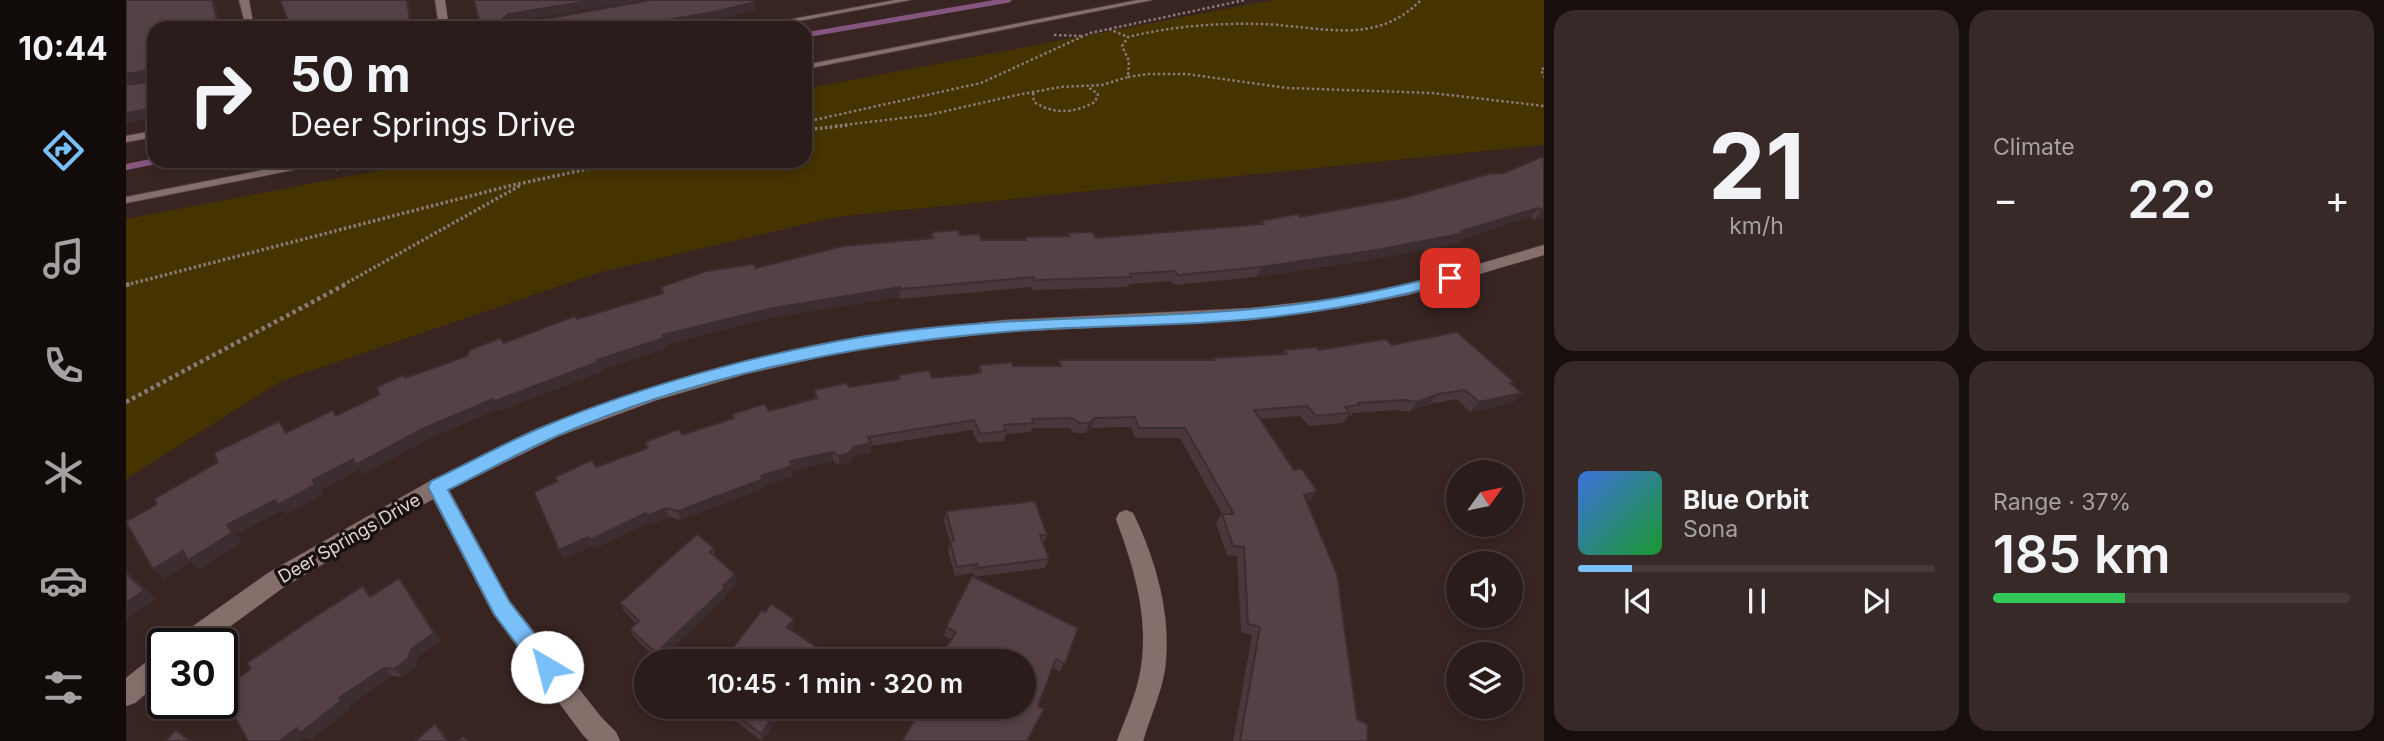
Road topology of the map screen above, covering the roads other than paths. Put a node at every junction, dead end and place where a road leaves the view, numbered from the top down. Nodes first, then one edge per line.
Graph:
1 (244, 0) edge
2 (440, 0) edge
3 (906, 0) edge
4 (1149, 0) edge
5 (249, 20) dead end
6 (443, 21) edge
7 (788, 21) edge
8 (812, 66) edge
9 (147, 135) edge
10 (126, 139) edge
11 (288, 168) edge
12 (126, 200) edge
13 (1544, 250) edge
14 (437, 487) junction
15 (1126, 519) dead end
16 (209, 628) edge
17 (147, 676) edge
18 (126, 694) edge
19 (607, 741) edge
20 (1130, 741) edge

1 - 5 street
2 - 6 street
3 - 7 lane
4 - 8 lane
9 - 10 lane
11 - 12 lane
13 - 14 street, Deer Springs Drive
14 - 16 street, Deer Springs Drive
14 - 19 street
15 - 20 street
17 - 18 street

